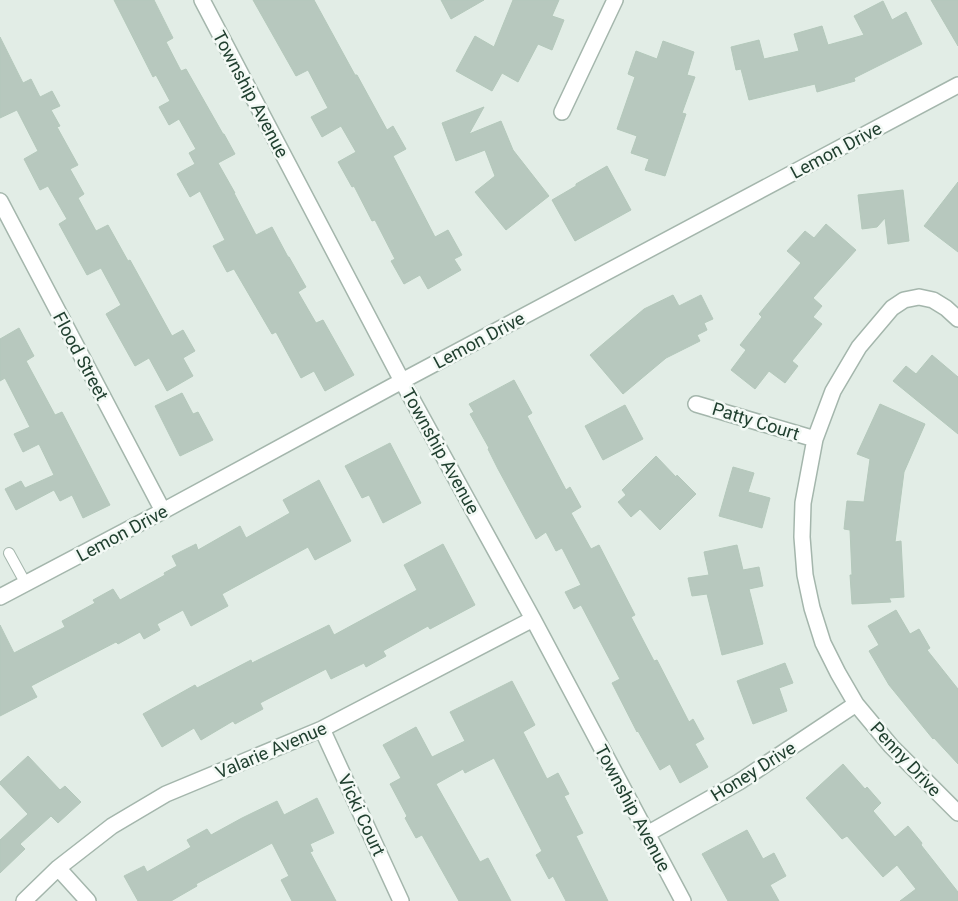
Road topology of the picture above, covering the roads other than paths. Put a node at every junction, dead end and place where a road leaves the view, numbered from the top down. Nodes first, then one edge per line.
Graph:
1 (202, 0) edge
2 (615, 0) edge
3 (958, 85) edge
4 (562, 112) dead end
5 (0, 201) edge
6 (958, 319) edge
7 (402, 381) junction
8 (696, 404) dead end
9 (815, 439) junction
10 (163, 511) junction
11 (9, 553) dead end
12 (26, 584) junction
13 (0, 597) edge
14 (533, 620) junction
15 (856, 704) junction
16 (322, 729) junction
17 (958, 813) edge
18 (647, 834) junction
19 (58, 868) junction
20 (24, 901) edge
21 (88, 901) edge
22 (401, 901) edge
23 (683, 901) edge

1 - 7 street, Township Avenue
2 - 4 street
3 - 7 street, Lemon Drive
5 - 10 street, Flood Street
6 - 9 street, Penny Drive
7 - 10 street, Lemon Drive
7 - 14 street, Township Avenue
8 - 9 street, Patty Court
9 - 15 street, Penny Drive
10 - 12 street, Lemon Drive
11 - 12 lane
12 - 13 street, Lemon Drive
14 - 16 street, Valarie Avenue
14 - 18 street, Township Avenue
15 - 17 street, Penny Drive
15 - 18 street, Honey Drive
16 - 19 street, Valarie Avenue
16 - 22 street, Vicki Court
18 - 23 street, Township Avenue
19 - 20 street, Valarie Avenue
19 - 21 street

